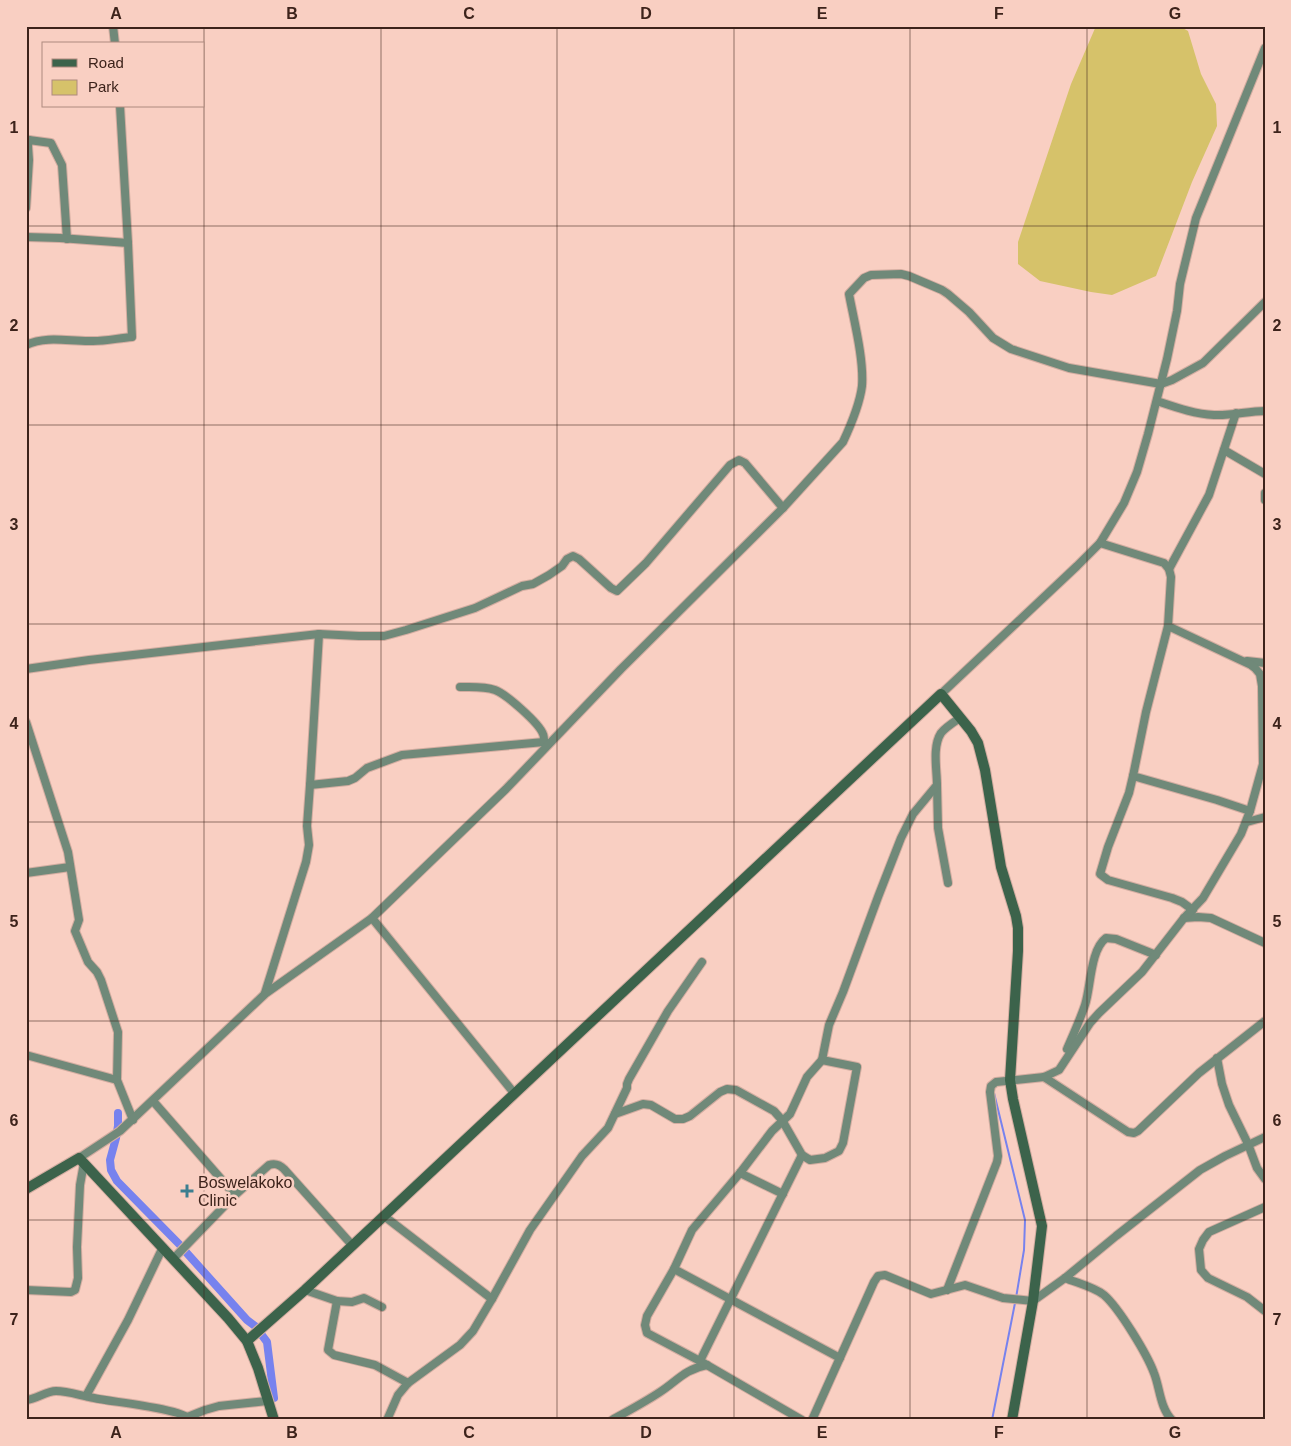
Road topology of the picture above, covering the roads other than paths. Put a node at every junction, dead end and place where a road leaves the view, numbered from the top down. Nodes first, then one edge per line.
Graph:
1 (113, 26) edge
2 (115, 42) edge
3 (1265, 48) edge
4 (120, 108) edge
5 (28, 140) edge
6 (26, 208) edge
7 (26, 237) edge
8 (67, 239) junction
9 (128, 243) junction
10 (1265, 302) edge
11 (26, 345) edge
12 (1161, 384) junction
13 (1156, 401) junction
14 (1265, 411) edge
15 (1236, 413) junction
16 (1224, 450) junction
17 (1265, 474) edge
18 (1265, 493) edge
19 (1265, 500) edge
20 (783, 508) junction
21 (1100, 542) junction
22 (1169, 569) junction
23 (1168, 626) junction
24 (319, 634) junction
25 (1241, 660) junction
26 (1265, 662) edge
27 (26, 669) edge
28 (460, 687) dead end
29 (941, 694) junction
30 (960, 718) junction
31 (26, 722) edge
32 (546, 743) junction
33 (1264, 763) edge
34 (1133, 776) junction
35 (310, 785) junction
36 (937, 785) junction
37 (1250, 812) junction
38 (1265, 817) edge
39 (1247, 822) junction
40 (70, 866) junction
41 (26, 873) edge
42 (948, 883) dead end
43 (1193, 910) junction
44 (372, 918) junction
45 (1184, 918) junction
46 (1265, 943) edge
47 (1156, 955) junction
48 (702, 962) dead end
49 (265, 994) junction
50 (1265, 1021) edge
51 (26, 1054) edge
52 (1217, 1058) junction
53 (822, 1060) junction
54 (1059, 1070) junction
55 (1044, 1077) junction
56 (117, 1080) junction
57 (1010, 1080) junction
58 (514, 1093) junction
59 (153, 1101) junction
60 (614, 1114) junction
61 (133, 1120) junction
62 (782, 1120) junction
63 (1265, 1137) edge
64 (1248, 1144) junction
65 (802, 1155) junction
66 (82, 1160) junction
67 (740, 1173) junction
68 (1265, 1180) edge
69 (26, 1189) edge
70 (783, 1194) junction
71 (235, 1195) junction
72 (1265, 1207) edge
73 (384, 1216) junction
74 (352, 1245) junction
75 (163, 1248) junction
76 (174, 1258) junction
77 (674, 1269) junction
78 (1065, 1278) junction
79 (26, 1290) edge
80 (305, 1290) junction
81 (947, 1290) junction
82 (492, 1299) junction
83 (730, 1299) junction
84 (336, 1301) junction
85 (1033, 1301) junction
86 (382, 1307) dead end
87 (1265, 1311) edge
88 (250, 1339) junction
89 (685, 1353) junction
90 (840, 1358) junction
91 (700, 1361) junction
92 (707, 1365) junction
93 (688, 1372) junction
94 (408, 1383) junction
95 (86, 1396) junction
96 (26, 1400) edge
97 (267, 1401) junction
98 (190, 1418) edge
99 (180, 1420) edge
100 (274, 1420) edge
101 (387, 1420) edge
102 (612, 1420) edge
103 (802, 1420) edge
104 (812, 1420) edge
105 (1012, 1420) edge
106 (1172, 1420) edge

1 - 2 street
3 - 12 street
4 - 9 street
5 - 6 street
5 - 8 street
7 - 8 street
8 - 9 street
9 - 11 street
10 - 12 street
12 - 13 street
12 - 20 street
13 - 15 street
13 - 21 street
14 - 15 street
15 - 16 street
16 - 17 street
16 - 22 street
18 - 19 street
20 - 24 street
20 - 32 street
21 - 22 street
21 - 29 street
22 - 23 street
23 - 25 street
23 - 34 street
24 - 27 street
24 - 35 street
25 - 26 street
25 - 33 street
28 - 32 street
29 - 30 street
29 - 58 street
30 - 36 street
30 - 57 street
31 - 40 street
32 - 35 street
32 - 44 street
33 - 37 street
34 - 37 street
34 - 43 street
35 - 49 street
36 - 42 street
36 - 53 street
37 - 39 street
38 - 39 street
39 - 43 street
40 - 41 street
40 - 56 street
43 - 45 street
44 - 49 street
44 - 58 street
45 - 46 street
45 - 47 street
47 - 54 street
47 - 54 street
48 - 60 street
49 - 59 street
50 - 52 street
51 - 56 street
52 - 55 street
52 - 64 street
53 - 62 street
53 - 65 street
54 - 55 street
55 - 57 street
56 - 61 street
57 - 81 street
57 - 85 street
58 - 73 street
59 - 61 street
59 - 71 street
60 - 62 street
60 - 82 street
61 - 66 street
62 - 65 street
62 - 67 street
63 - 64 street
64 - 68 street
64 - 78 street
65 - 70 street
66 - 69 street
66 - 75 street
66 - 79 street
67 - 70 street
67 - 77 street
70 - 83 street
71 - 74 street
71 - 76 street
72 - 87 street
73 - 74 street
73 - 82 street
74 - 80 street
75 - 76 street
75 - 95 street
76 - 88 street
77 - 83 street
77 - 89 street
78 - 85 street
78 - 106 street
80 - 84 street
80 - 88 street
81 - 85 street
81 - 90 street
82 - 94 street
83 - 90 street
83 - 91 street
84 - 86 street
84 - 94 street
85 - 105 street
88 - 97 street
89 - 91 street
89 - 93 street
90 - 104 street
91 - 92 street
92 - 93 street
92 - 103 street
93 - 102 street
94 - 101 street
95 - 96 street
95 - 98 street
97 - 98 street
97 - 100 street
98 - 99 street

